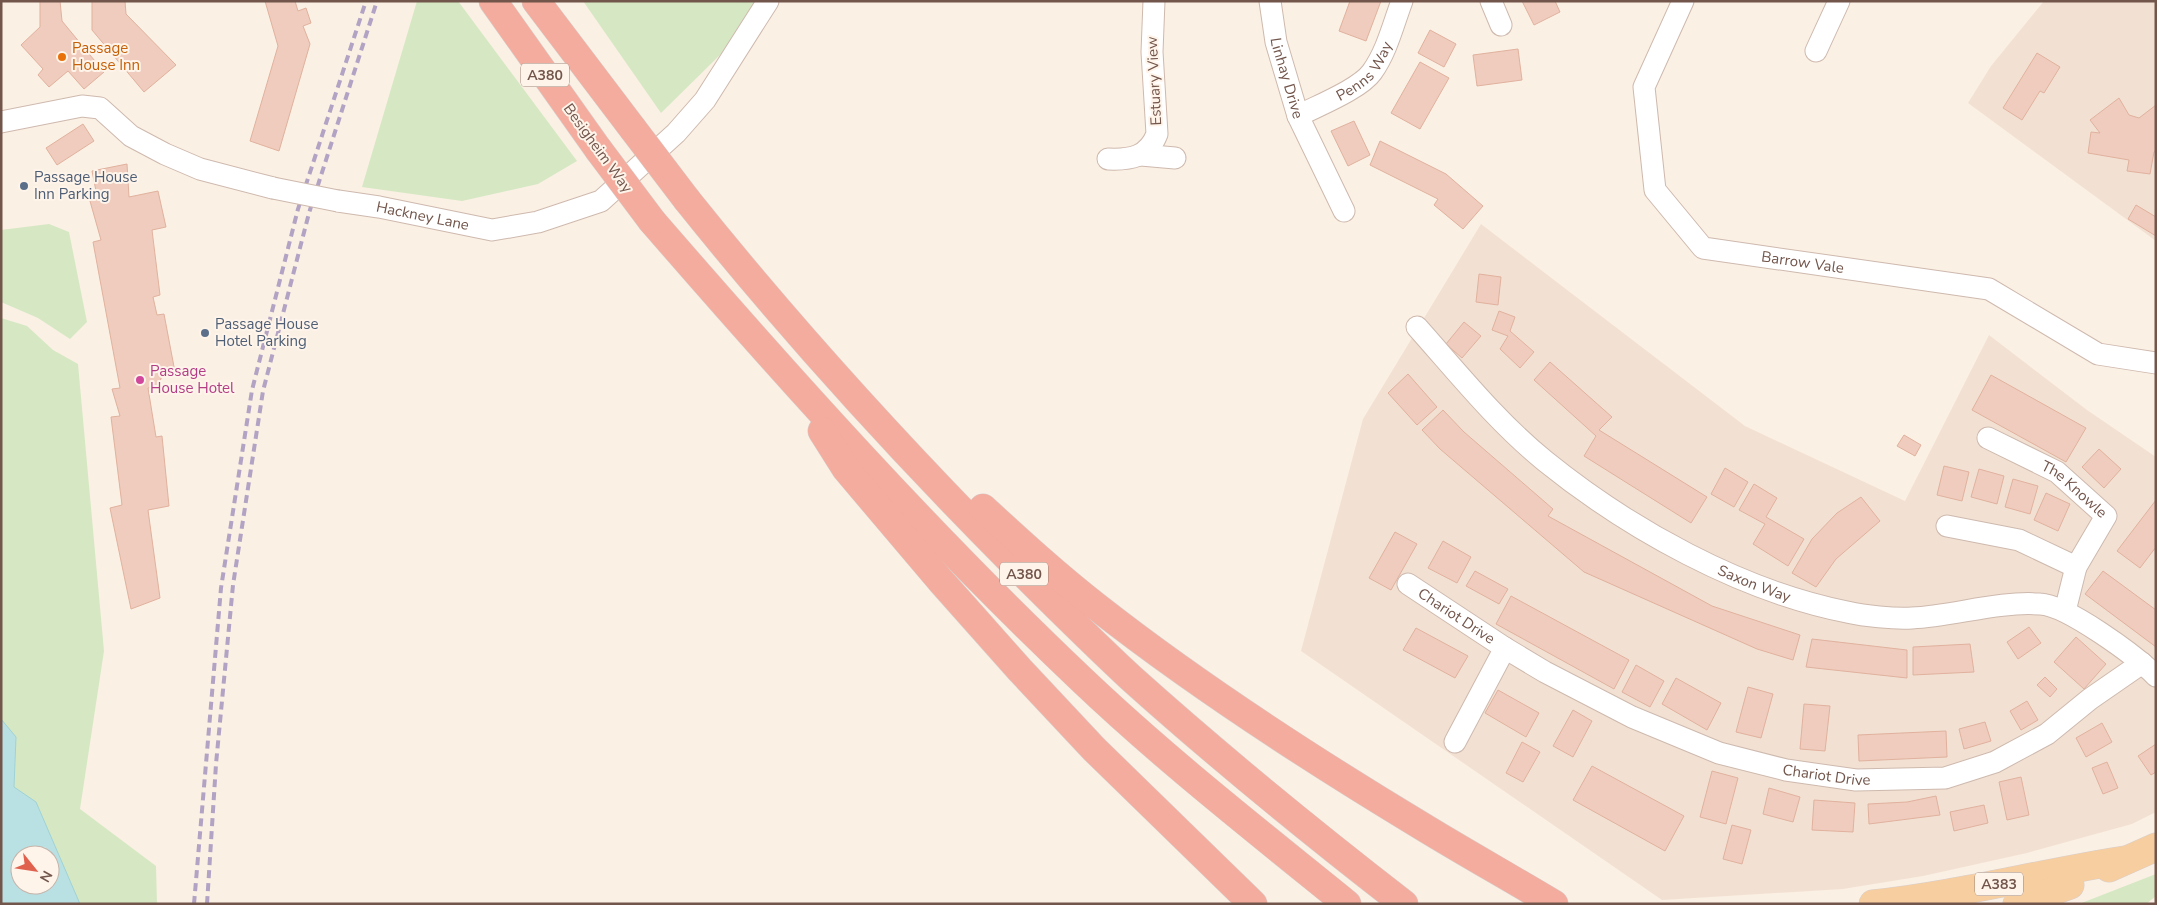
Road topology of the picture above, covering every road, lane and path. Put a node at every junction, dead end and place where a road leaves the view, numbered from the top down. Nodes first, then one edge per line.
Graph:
1 (493, 1) edge
2 (536, 1) edge
3 (768, 1) edge
4 (1154, 1) edge
5 (1270, 1) edge
6 (1402, 1) edge
7 (1491, 1) edge
8 (1683, 1) edge
9 (1839, 1) edge
10 (1501, 25) dead end
11 (1816, 51) dead end
12 (1298, 116) junction
13 (1, 122) edge
14 (1141, 155) junction
15 (1175, 158) dead end
16 (1108, 159) dead end
17 (1344, 211) dead end
18 (1417, 327) dead end
19 (2156, 363) edge
20 (790, 379) junction
21 (875, 421) junction
22 (1988, 438) dead end
23 (1947, 526) dead end
24 (2076, 567) junction
25 (1408, 584) dead end
26 (2065, 611) junction
27 (1505, 648) junction
28 (2149, 669) edge
29 (1455, 742) dead end
30 (2156, 847) edge
31 (2125, 860) junction
32 (1253, 904) edge
33 (1347, 904) edge
34 (1404, 904) edge
35 (1554, 904) edge
36 (1872, 904) edge
37 (2017, 904) edge

1 - 20 highway, Besigheim Way / A380, bridge
2 - 21 highway, A380, bridge
3 - 13 street, Hackney Lane, bridge
4 - 14 street, Estuary View
5 - 12 street, Linhay Drive
6 - 12 street, Penns Way
7 - 10 street
8 - 19 street, Barrow Vale
9 - 11 street
12 - 17 street, Linhay Drive
14 - 15 street
14 - 16 street
18 - 26 street, Saxon Way
20 - 32 highway, A380
20 - 33 highway, A380
21 - 34 highway, A380
21 - 35 highway, A380
22 - 24 street, The Knowle
23 - 24 street
24 - 26 street, The Knowle
25 - 27 street, Chariot Drive
26 - 28 street, Saxon Way
27 - 28 street, Chariot Drive
27 - 29 street, Chariot Drive
30 - 31 main road, A383
31 - 36 main road, A383
31 - 37 main road, A383

